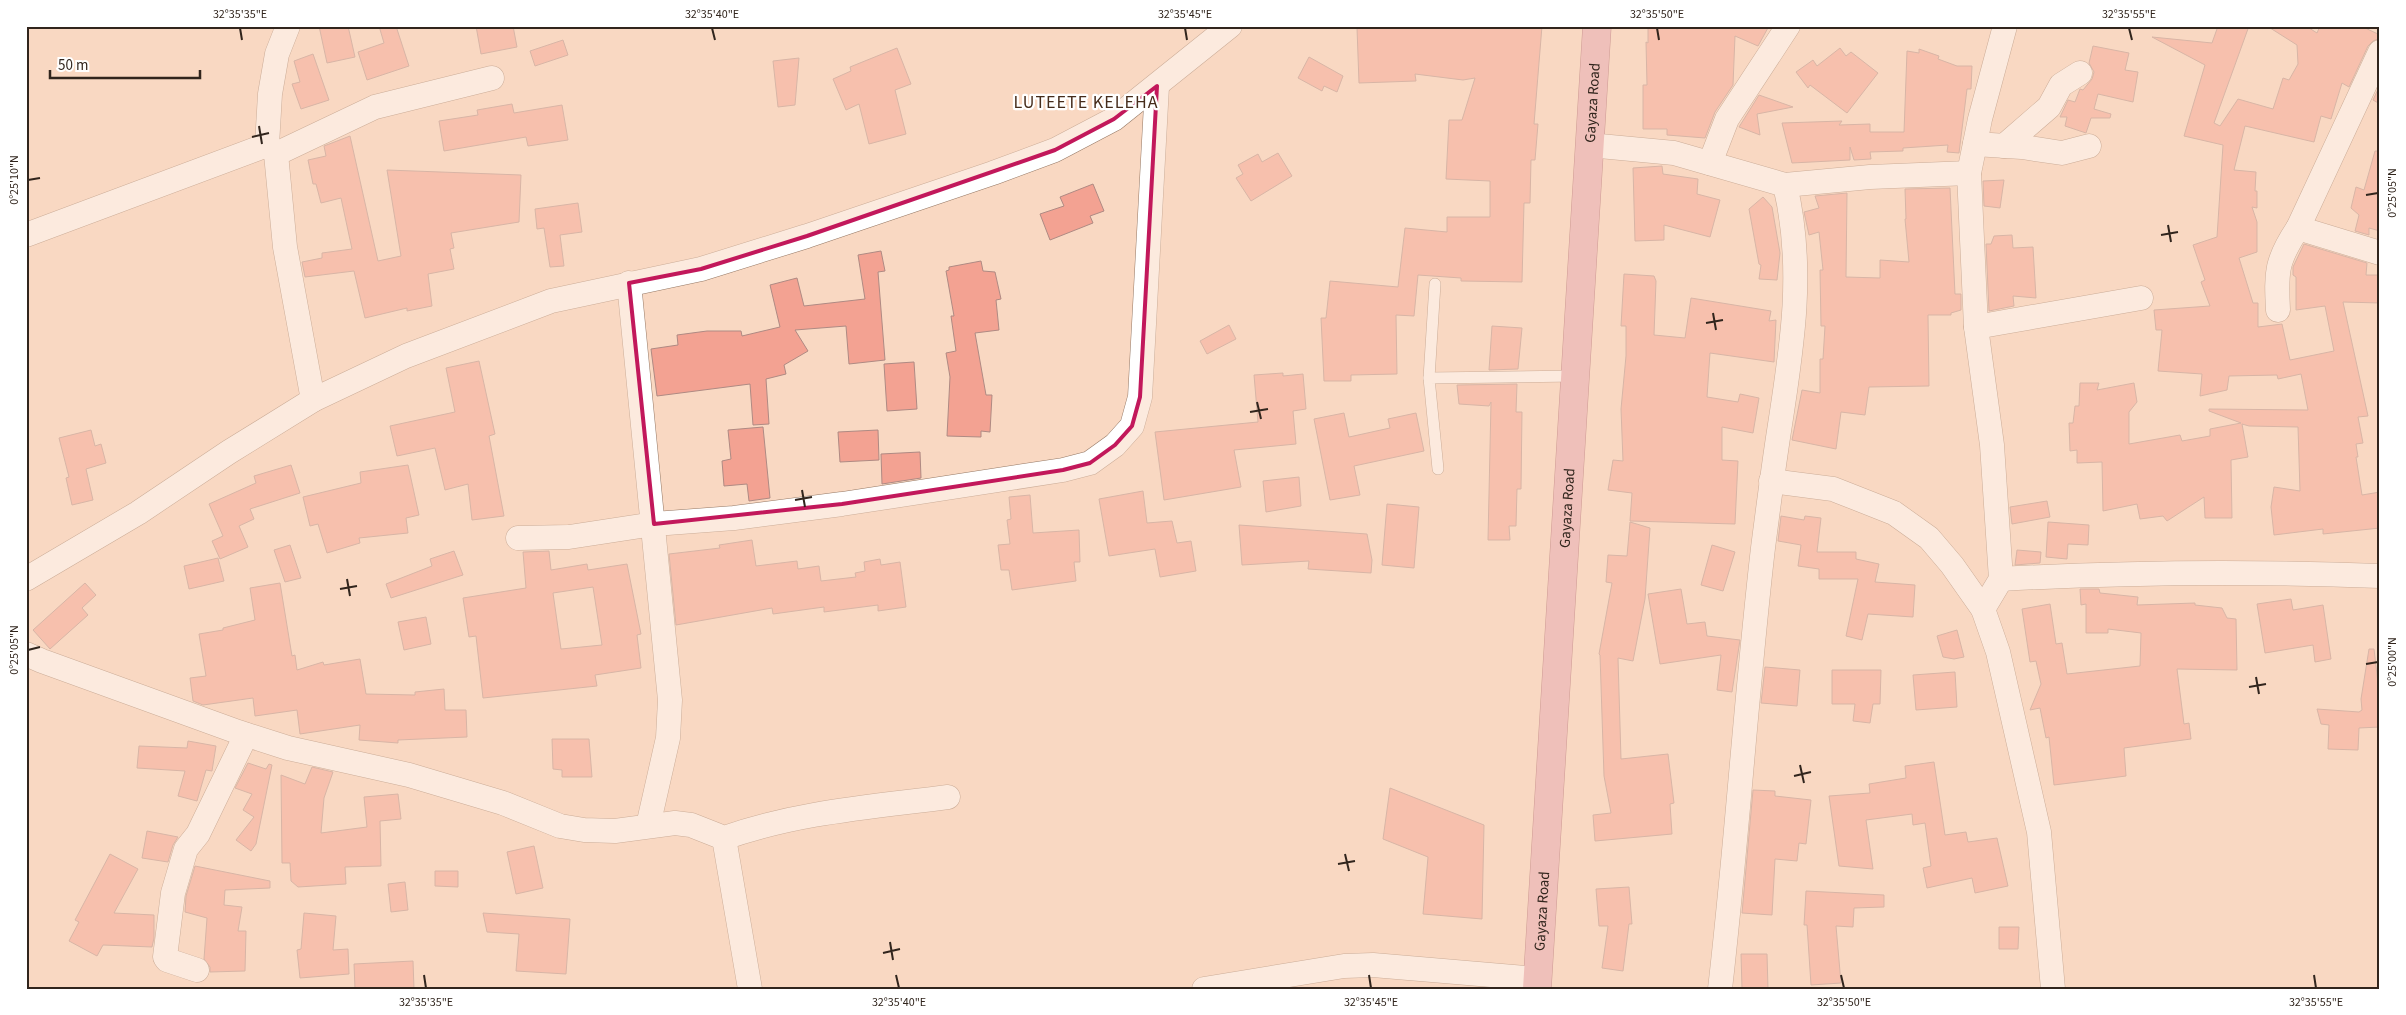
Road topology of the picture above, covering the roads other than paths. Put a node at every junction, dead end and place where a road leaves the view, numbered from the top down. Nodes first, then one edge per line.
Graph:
1 (288, 26) edge
2 (1230, 26) edge
3 (1597, 26) edge
4 (1788, 26) edge
5 (2005, 26) edge
6 (2380, 52) edge
7 (2080, 73) dead end
8 (492, 78) dead end
9 (1157, 86) junction
10 (1974, 144) junction
11 (1589, 145) junction
12 (2004, 146) junction
13 (2089, 146) dead end
14 (271, 150) junction
15 (1710, 163) junction
16 (1969, 174) junction
17 (1785, 185) junction
18 (2298, 228) junction
19 (26, 235) edge
20 (2380, 253) edge
21 (629, 283) junction
22 (1435, 284) dead end
23 (2141, 298) dead end
24 (2278, 310) dead end
25 (1976, 327) junction
26 (1576, 376) junction
27 (1429, 378) junction
28 (313, 400) junction
29 (1438, 469) dead end
30 (1771, 481) junction
31 (654, 524) junction
32 (518, 538) dead end
33 (2380, 576) edge
34 (26, 579) edge
35 (2001, 579) junction
36 (1983, 609) junction
37 (26, 654) edge
38 (246, 735) junction
39 (948, 797) dead end
40 (648, 826) junction
41 (724, 838) junction
42 (197, 970) dead end
43 (1538, 984) edge
44 (1256, 985) edge
45 (750, 989) edge
46 (1204, 989) edge
47 (1720, 989) edge
48 (2053, 989) edge

1 - 14 street
2 - 9 street
3 - 11 main road, Gayaza Road
4 - 15 street
5 - 10 street
6 - 18 street
7 - 12 street
8 - 14 street
9 - 21 street
9 - 31 street
10 - 12 street
10 - 16 street
11 - 15 street
11 - 26 main road, Gayaza Road
12 - 13 street
14 - 19 street
14 - 28 street
15 - 17 street
16 - 17 street
16 - 25 street
17 - 30 street
18 - 20 street
18 - 24 street
21 - 28 street
21 - 31 street
22 - 27 lane
23 - 25 street
25 - 35 street
26 - 27 lane
26 - 43 main road, Gayaza Road
27 - 29 lane
28 - 34 street
30 - 36 street
30 - 47 street
31 - 32 street
31 - 40 street
33 - 35 street
35 - 36 street
36 - 48 street
37 - 38 street
38 - 40 street
38 - 42 street
39 - 41 street
40 - 41 street
41 - 45 street
43 - 44 street
44 - 46 street

